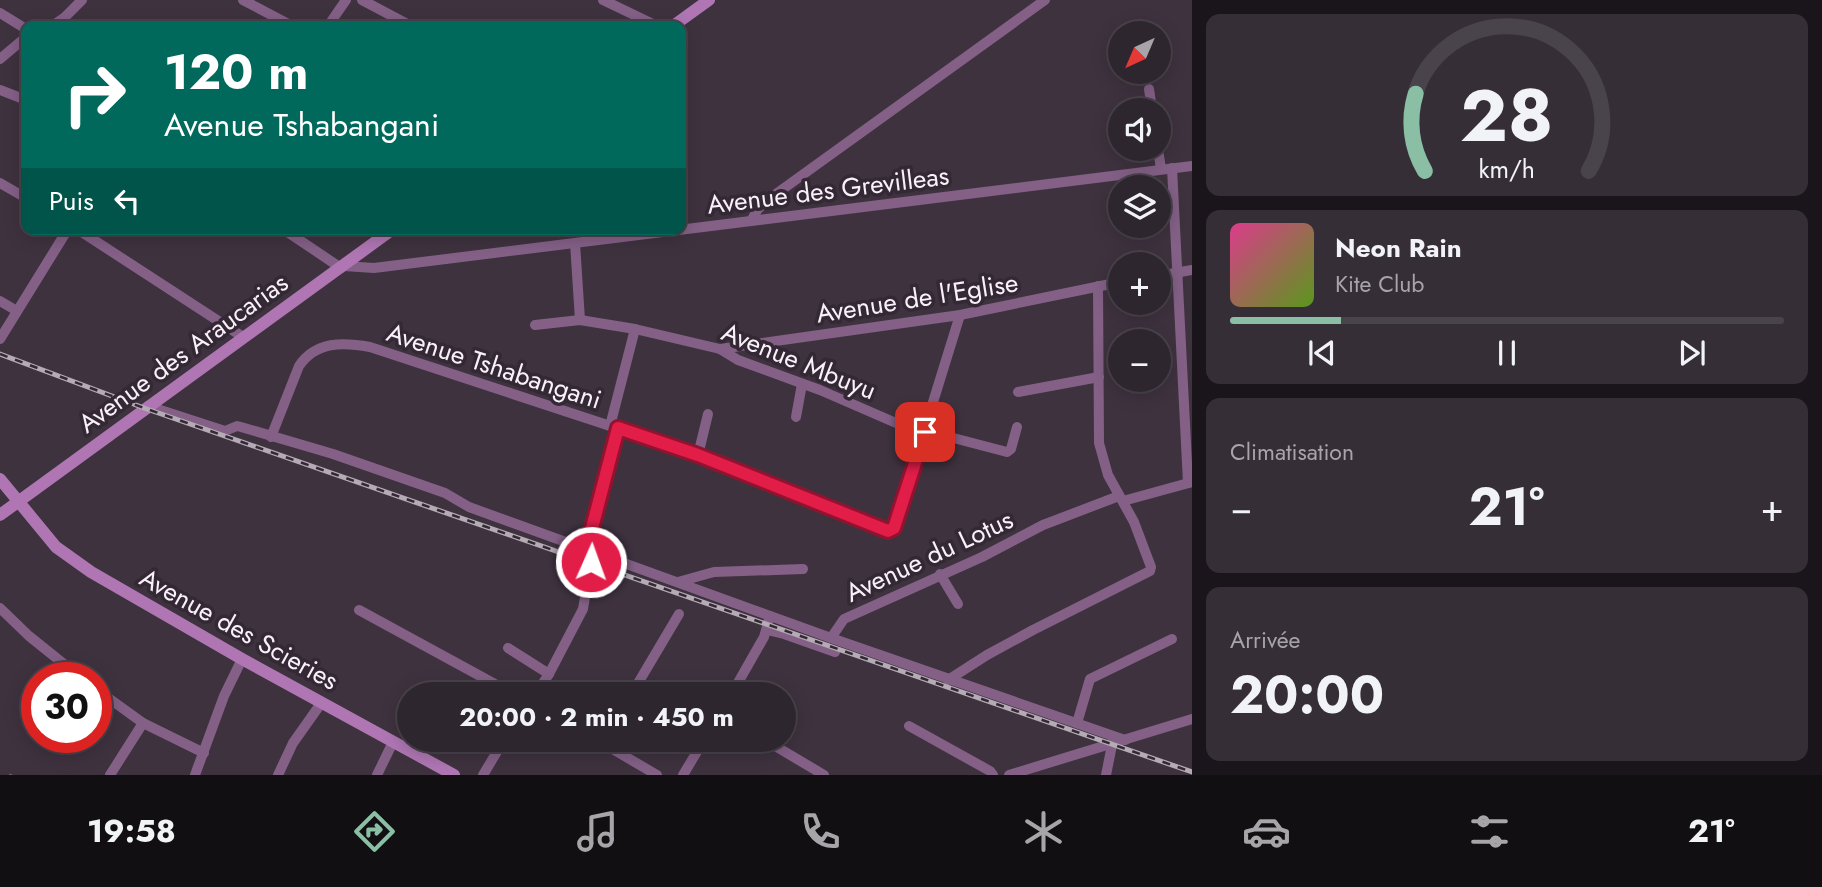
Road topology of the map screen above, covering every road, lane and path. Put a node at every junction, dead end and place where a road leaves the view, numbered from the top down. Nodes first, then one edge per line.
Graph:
1 (82, 0) edge
2 (243, 0) edge
3 (346, 0) edge
4 (362, 0) edge
5 (603, 0) edge
6 (709, 0) edge
7 (1045, 0) edge
8 (0, 13) edge
9 (59, 21) edge
10 (283, 21) edge
11 (331, 21) edge
12 (402, 21) edge
13 (647, 21) edge
14 (680, 21) edge
15 (21, 27) edge
16 (21, 41) edge
17 (0, 59) edge
18 (1149, 89) dead end
19 (0, 90) edge
20 (21, 98) edge
21 (1150, 98) edge
22 (1163, 161) edge
23 (1192, 166) edge
24 (1166, 168) junction
25 (0, 183) edge
26 (21, 195) edge
27 (751, 221) junction
28 (686, 229) edge
29 (64, 235) edge
30 (86, 235) edge
31 (292, 235) edge
32 (382, 235) edge
33 (639, 235) edge
34 (575, 243) junction
35 (342, 267) junction
36 (1192, 270) edge
37 (1178, 272) junction
38 (1171, 273) edge
39 (1108, 284) edge
40 (1098, 286) junction
41 (0, 301) edge
42 (17, 311) junction
43 (960, 315) junction
44 (580, 320) junction
45 (535, 325) dead end
46 (635, 329) junction
47 (243, 337) junction
48 (0, 339) edge
49 (720, 349) junction
50 (1099, 377) junction
51 (802, 383) junction
52 (1188, 386) edge
53 (1018, 392) dead end
54 (148, 406) junction
55 (708, 414) dead end
56 (796, 417) dead end
57 (1017, 426) dead end
58 (614, 427) junction
59 (925, 432) junction
60 (271, 437) junction
61 (698, 455) junction
62 (0, 479) edge
63 (1190, 482) edge
64 (1121, 499) junction
65 (20, 501) junction
66 (0, 515) edge
67 (587, 549) junction
68 (803, 569) dead end
69 (940, 574) junction
70 (677, 582) junction
71 (958, 604) dead end
72 (0, 608) edge
73 (359, 610) dead end
74 (679, 614) dead end
75 (770, 616) junction
76 (767, 630) junction
77 (831, 638) junction
78 (1172, 639) dead end
79 (508, 648) dead end
80 (835, 652) dead end
81 (242, 659) junction
82 (61, 662) edge
83 (549, 674) junction
84 (948, 680) junction
85 (491, 682) edge
86 (544, 682) edge
87 (639, 682) edge
88 (738, 682) edge
89 (112, 701) edge
90 (322, 702) junction
91 (1192, 719) edge
92 (143, 723) junction
93 (1077, 723) junction
94 (909, 726) dead end
95 (1125, 740) junction
96 (393, 742) junction
97 (1112, 745) junction
98 (204, 752) junction
99 (497, 752) edge
100 (619, 752) edge
101 (697, 752) edge
102 (785, 752) edge
103 (1052, 762) junction
104 (110, 775) edge
105 (195, 775) edge
106 (278, 775) edge
107 (377, 775) edge
108 (454, 775) edge
109 (483, 775) edge
110 (657, 775) edge
111 (683, 775) edge
112 (824, 775) edge
113 (993, 775) edge
114 (1009, 775) edge
115 (1050, 775) edge
116 (1106, 775) edge

1 - 9 street
2 - 10 street
3 - 11 street
4 - 12 street
5 - 13 street
6 - 14 street
7 - 27 street
8 - 15 street
16 - 17 street
18 - 21 street
19 - 20 street
22 - 24 street
23 - 24 street, Avenue des Grevilleas
24 - 27 street, Avenue des Grevilleas
24 - 37 street
25 - 26 street
27 - 28 street, Avenue des Grevilleas
29 - 42 street
30 - 47 street
31 - 35 street
32 - 35 street, Avenue des Araucarias
33 - 34 street, Avenue des Grevilleas
34 - 35 street, Avenue des Grevilleas
34 - 44 street
35 - 47 street, Avenue des Araucarias
36 - 37 street
37 - 38 street
37 - 52 street
39 - 40 street, Avenue de l'Eglise
40 - 43 street, Avenue de l'Eglise
40 - 50 street
41 - 42 street
42 - 48 street
43 - 49 street, Avenue de l'Eglise
43 - 59 street, Avenue Tshabangani
44 - 45 street, Avenue Mbuyu
44 - 46 street, Avenue Mbuyu
46 - 49 street, Avenue Mbuyu
46 - 58 street
47 - 54 street, Avenue des Araucarias
49 - 51 street, Avenue Mbuyu
50 - 53 street
50 - 64 street
51 - 56 street
51 - 59 street, Avenue Mbuyu
52 - 63 street
54 - 60 street, Avenue du Lotus
54 - 65 street, Avenue des Araucarias
55 - 61 street
57 - 59 street, Avenue Mbuyu
58 - 60 street, Avenue Tshabangani
58 - 61 street, Avenue Tshabangani
58 - 67 street
59 - 61 street, Avenue Tshabangani
60 - 67 street, Avenue du Lotus
62 - 65 street, Avenue des Scieries
63 - 64 street, Avenue du Lotus
64 - 69 street, Avenue du Lotus
64 - 84 street
65 - 66 street, Avenue des Araucarias
65 - 81 street, Avenue des Scieries
67 - 70 street, Avenue du Lotus
67 - 83 street
68 - 70 street
69 - 71 street
69 - 77 street, Avenue du Lotus
70 - 75 street, Avenue du Lotus
72 - 82 street
73 - 85 street
74 - 87 street
75 - 76 street
75 - 77 street, Avenue du Lotus
76 - 80 street
76 - 88 street
77 - 84 street
78 - 93 street
79 - 83 street
81 - 90 street, Avenue des Scieries
81 - 98 street
83 - 86 street
84 - 93 street
89 - 92 street
90 - 96 street, Avenue des Scieries
90 - 106 street
91 - 95 street
92 - 98 street
92 - 104 street
93 - 95 street
94 - 113 street
95 - 97 street
96 - 107 street
96 - 108 street, Avenue des Scieries
97 - 103 street
97 - 116 street
98 - 105 street
99 - 109 street
100 - 110 street
101 - 111 street
102 - 112 street
103 - 114 street
103 - 115 street

